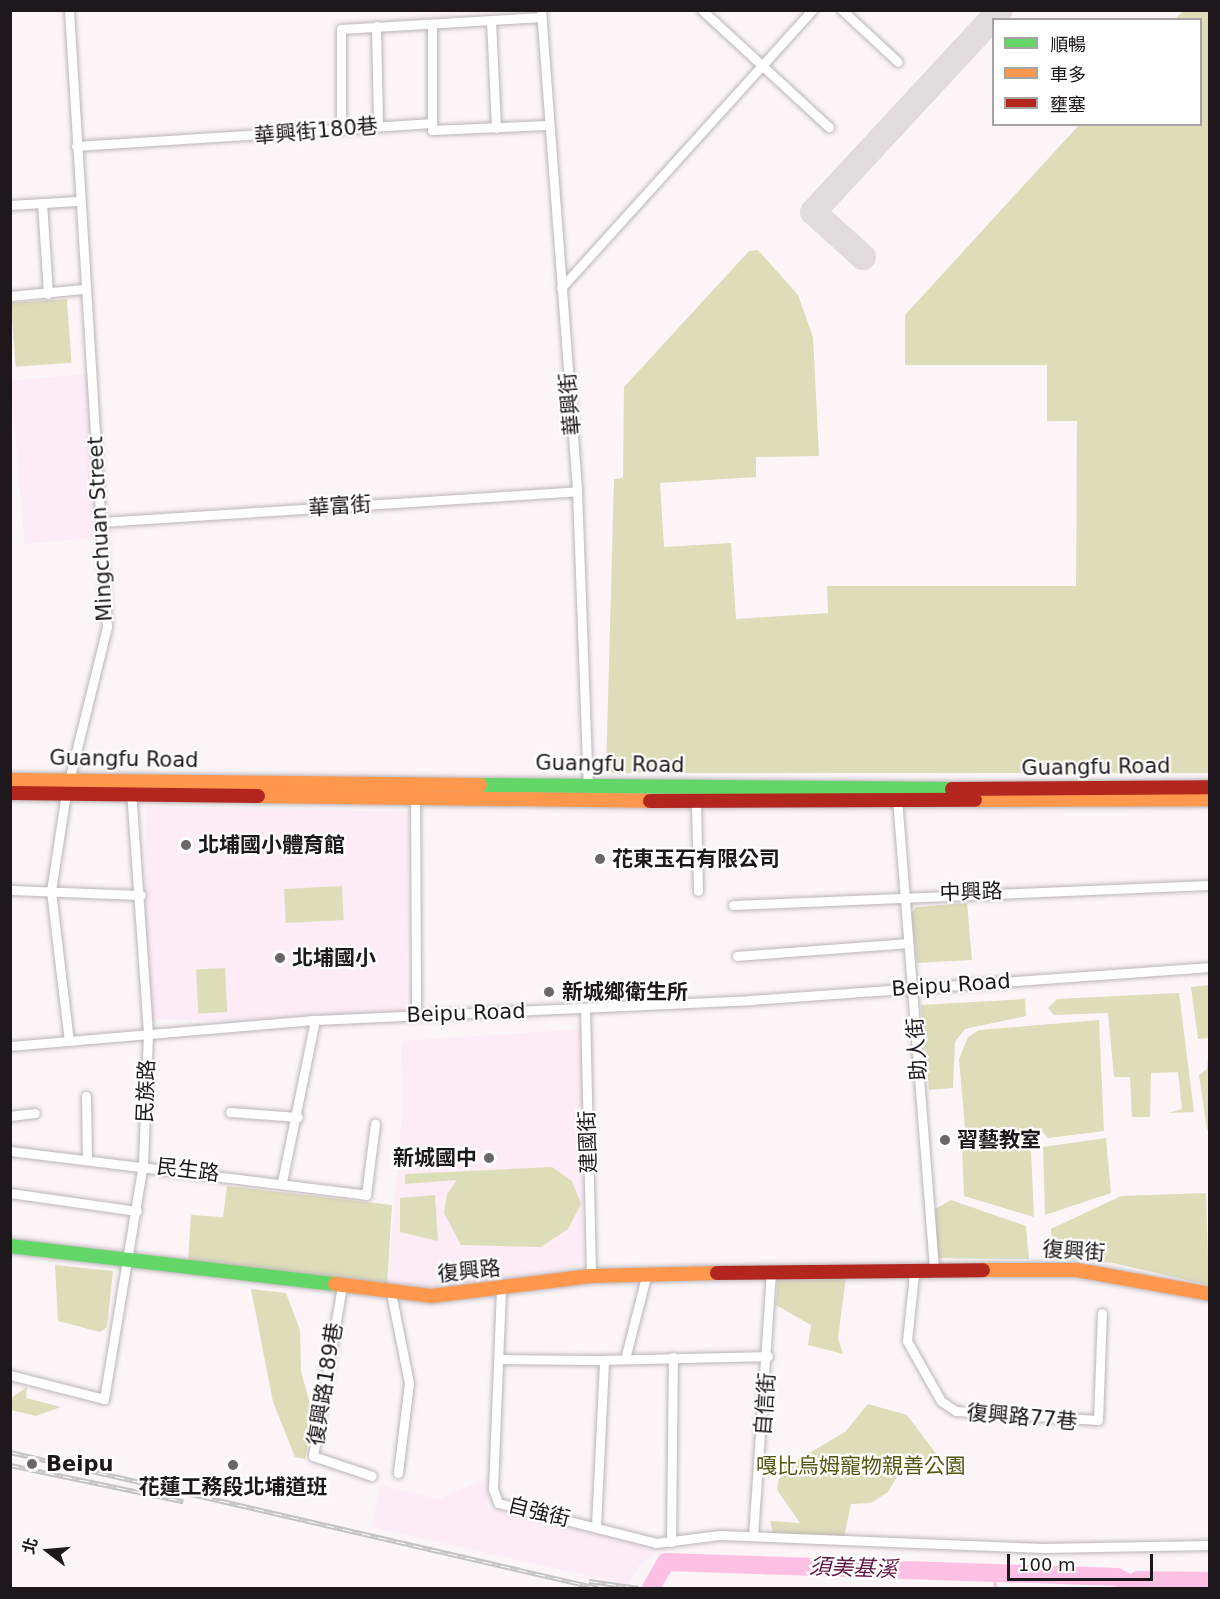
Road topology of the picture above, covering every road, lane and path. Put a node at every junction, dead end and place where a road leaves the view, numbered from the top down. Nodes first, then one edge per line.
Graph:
1 (69, 10) edge
2 (702, 10) edge
3 (812, 10) edge
4 (842, 10) edge
5 (542, 14) edge
6 (491, 21) junction
7 (432, 24) junction
8 (376, 27) junction
9 (898, 62) dead end
10 (762, 66) junction
11 (432, 123) junction
12 (378, 125) junction
13 (548, 125) junction
14 (829, 127) dead end
15 (496, 128) junction
16 (341, 129) junction
17 (76, 146) junction
18 (77, 201) junction
19 (42, 203) junction
20 (10, 205) edge
21 (561, 288) junction
22 (83, 289) junction
23 (48, 294) junction
24 (10, 296) edge
25 (577, 491) junction
26 (102, 522) junction
27 (70, 778) junction
28 (10, 780) edge
29 (416, 782) junction
30 (130, 787) junction
31 (1209, 787) edge
32 (588, 792) junction
33 (10, 793) edge
34 (66, 793) junction
35 (896, 796) junction
36 (415, 798) junction
37 (1209, 799) edge
38 (696, 802) junction
39 (1209, 885) edge
40 (10, 891) edge
41 (51, 891) junction
42 (698, 891) dead end
43 (904, 894) junction
44 (141, 895) junction
45 (733, 905) dead end
46 (908, 943) junction
47 (737, 956) dead end
48 (1209, 967) edge
49 (912, 988) junction
50 (585, 1008) junction
51 (416, 1015) junction
52 (315, 1020) junction
53 (148, 1033) junction
54 (69, 1041) junction
55 (10, 1046) edge
56 (86, 1096) dead end
57 (230, 1112) dead end
58 (35, 1113) dead end
59 (10, 1116) edge
60 (298, 1117) junction
61 (375, 1124) dead end
62 (10, 1151) edge
63 (87, 1158) junction
64 (143, 1164) junction
65 (282, 1182) junction
66 (10, 1193) edge
67 (137, 1211) junction
68 (10, 1246) edge
69 (129, 1259) junction
70 (771, 1272) junction
71 (647, 1273) junction
72 (934, 1273) junction
73 (914, 1274) junction
74 (591, 1276) junction
75 (342, 1286) junction
76 (501, 1289) junction
77 (391, 1293) junction
78 (1209, 1294) edge
79 (1102, 1313) dead end
80 (768, 1356) junction
81 (673, 1357) junction
82 (500, 1359) junction
83 (625, 1359) junction
84 (604, 1360) junction
85 (10, 1375) edge
86 (398, 1473) dead end
87 (372, 1476) dead end
88 (596, 1526) junction
89 (753, 1536) junction
90 (671, 1542) junction
91 (1209, 1545) edge

1 - 17 street, Mingchuan Street
2 - 10 street
3 - 10 street
4 - 9 street
5 - 6 street
5 - 13 street, 華興街
6 - 7 street
6 - 15 street
7 - 8 street
7 - 11 street
8 - 12 street
8 - 16 street
10 - 14 street
10 - 21 street
11 - 12 street, 華興街180巷
11 - 15 street, 華興街180巷
12 - 16 street, 華興街180巷
13 - 15 street, 華興街180巷
13 - 21 street, 華興街
16 - 17 street, 華興街180巷
17 - 18 street, Mingchuan Street
18 - 19 street
18 - 22 street, Mingchuan Street
19 - 20 street
19 - 23 street
21 - 25 street, 華興街
22 - 23 street
22 - 26 street, Mingchuan Street
23 - 24 street
25 - 26 street, 華富街
25 - 32 street, 華興街
26 - 27 street, Mingchuan Street
27 - 28 main road, Guangfu Road
27 - 30 main road, Guangfu Road
27 - 34 street, Mingchuan Street
29 - 30 main road, Guangfu Road
29 - 32 main road, Guangfu Road
29 - 36 street
30 - 34 main road, Guangfu Road
30 - 36 main road, Guangfu Road
30 - 44 street, 民族路
31 - 35 main road, Guangfu Road
32 - 35 main road, Guangfu Road
32 - 36 main road, Guangfu Road
32 - 38 main road, Guangfu Road
33 - 34 main road, Guangfu Road
34 - 41 street, Mingchuan Street
35 - 37 main road, Guangfu Road
35 - 38 main road, Guangfu Road
35 - 43 street, 助人街
36 - 51 street
38 - 42 street
39 - 43 street, 中興路
40 - 41 street
41 - 44 street
41 - 54 street, Mingchuan Street
43 - 45 street, 中興路
43 - 46 street, 助人街
44 - 53 street, 民族路
46 - 47 street
46 - 49 street, 助人街
48 - 49 street, Beipu Road
49 - 50 street, Beipu Road
49 - 72 street, 助人街
50 - 51 street, Beipu Road
50 - 74 street, 建國街
51 - 52 street, Beipu Road
52 - 53 street, Beipu Road
52 - 60 street
53 - 54 street, Beipu Road
53 - 64 street, 民族路
54 - 55 street, Beipu Road
56 - 63 street
57 - 60 street
58 - 59 street
60 - 65 street
61 - 65 street, 民生路
62 - 63 street, 民生路
63 - 64 street, 民生路
64 - 65 street, 民生路
64 - 67 street, 民族路
66 - 67 street
67 - 69 street, 民族路
68 - 69 main road, 復興路
69 - 75 main road, 復興路
69 - 85 street, 民族路
70 - 71 main road, 復興路
70 - 73 main road, 復興路
70 - 80 street, 自信街
71 - 74 main road, 復興路
71 - 83 street
72 - 73 main road, 復興路
72 - 78 main road, 復興街
73 - 79 street, 復興路77巷
74 - 76 main road, 復興路
75 - 77 main road, 復興路
75 - 87 street, 復興路189巷
76 - 77 main road, 復興路
76 - 82 street, 自強街
77 - 86 street
80 - 81 street
80 - 89 street, 自信街
81 - 83 street
81 - 90 street
82 - 84 street
82 - 88 street, 自強街
83 - 84 street
84 - 88 street
88 - 90 street, 自強街
89 - 90 street, 自強街
89 - 91 street, 自強街

